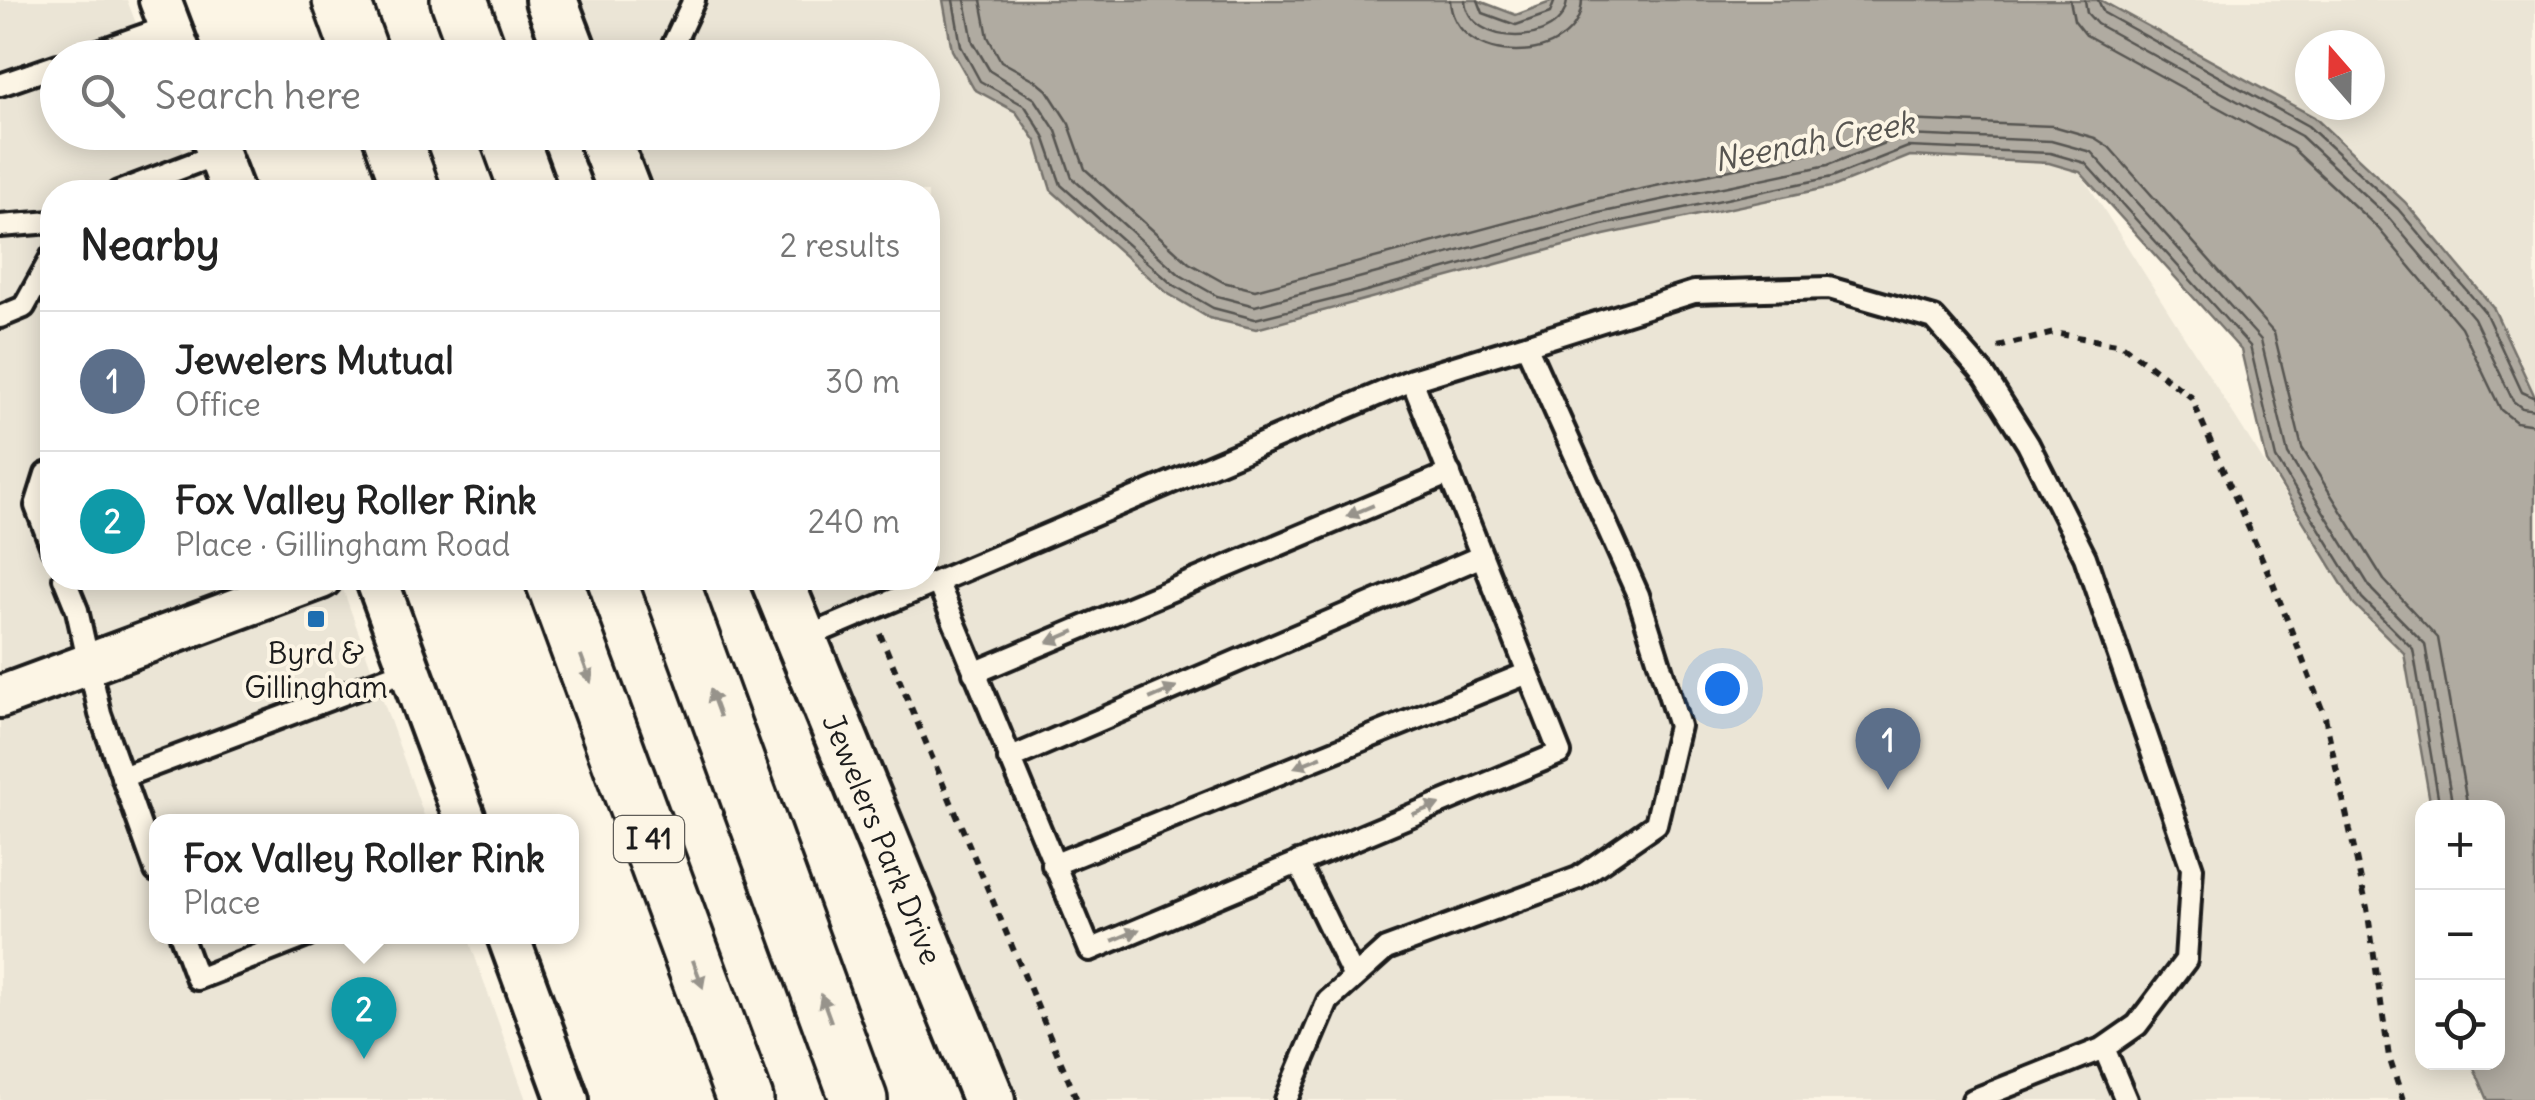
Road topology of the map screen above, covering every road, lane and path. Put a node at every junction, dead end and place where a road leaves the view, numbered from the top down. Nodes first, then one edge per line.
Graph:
1 (341, 0) edge
2 (459, 0) edge
3 (551, 0) edge
4 (694, 0) edge
5 (171, 28) edge
6 (134, 40) edge
7 (355, 40) edge
8 (473, 40) edge
9 (566, 40) edge
10 (675, 40) edge
11 (40, 71) edge
12 (0, 85) edge
13 (200, 150) edge
14 (217, 150) edge
15 (397, 150) edge
16 (514, 150) edge
17 (609, 150) edge
18 (142, 180) edge
19 (228, 180) edge
20 (408, 180) edge
21 (525, 180) edge
22 (620, 180) edge
23 (40, 223) edge
24 (0, 226) edge
25 (40, 278) edge
26 (0, 317) edge
27 (1526, 345) junction
28 (1967, 356) junction
29 (1412, 380) junction
30 (1450, 473) junction
31 (1482, 556) junction
32 (940, 582) edge
33 (940, 588) edge
34 (69, 590) edge
35 (288, 590) edge
36 (380, 590) edge
37 (557, 590) edge
38 (673, 590) edge
39 (781, 590) edge
40 (919, 590) edge
41 (870, 608) junction
42 (802, 639) junction
43 (90, 663) junction
44 (410, 669) junction
45 (1528, 672) junction
46 (974, 673) junction
47 (0, 697) edge
48 (1009, 759) junction
49 (122, 777) junction
50 (463, 814) edge
51 (149, 852) edge
52 (1298, 862) junction
53 (1053, 865) junction
54 (184, 944) edge
55 (286, 944) edge
56 (511, 944) edge
57 (1354, 977) junction
58 (2104, 1048) junction
59 (568, 1100) edge
60 (745, 1100) edge
61 (860, 1100) edge
62 (989, 1100) edge
63 (1077, 1100) edge
64 (1286, 1100) edge
65 (1973, 1100) edge
66 (2126, 1100) edge
67 (2403, 1100) edge

1 - 7 highway
2 - 8 highway
3 - 9 street
4 - 10 lane
5 - 6 lane
11 - 12 lane
13 - 18 lane
14 - 19 street
15 - 20 highway
16 - 21 highway
17 - 22 street
23 - 24 lane
25 - 26 lane
27 - 28 lane
27 - 29 lane
27 - 57 lane
28 - 58 lane
28 - 67 path
29 - 30 lane
29 - 32 lane
30 - 31 lane
30 -> 46 lane
31 - 45 lane
48 -> 31 lane
33 - 46 lane
34 - 43 lane
35 - 43 street
36 - 44 street
37 -> 60 highway, I 41
61 -> 38 highway
39 - 42 street, Jewelers Park Drive
40 - 41 lane
41 - 42 lane
41 - 63 path
42 - 62 street, Jewelers Park Drive
43 - 47 street
43 - 49 lane
44 - 49 lane
44 - 50 street
52 -> 45 lane
45 -> 53 lane
46 - 48 lane
48 - 53 lane
49 - 51 lane
53 -> 52 lane
52 - 57 lane
54 - 55 lane
56 - 59 street
57 - 64 lane
58 - 65 lane
58 - 66 lane

